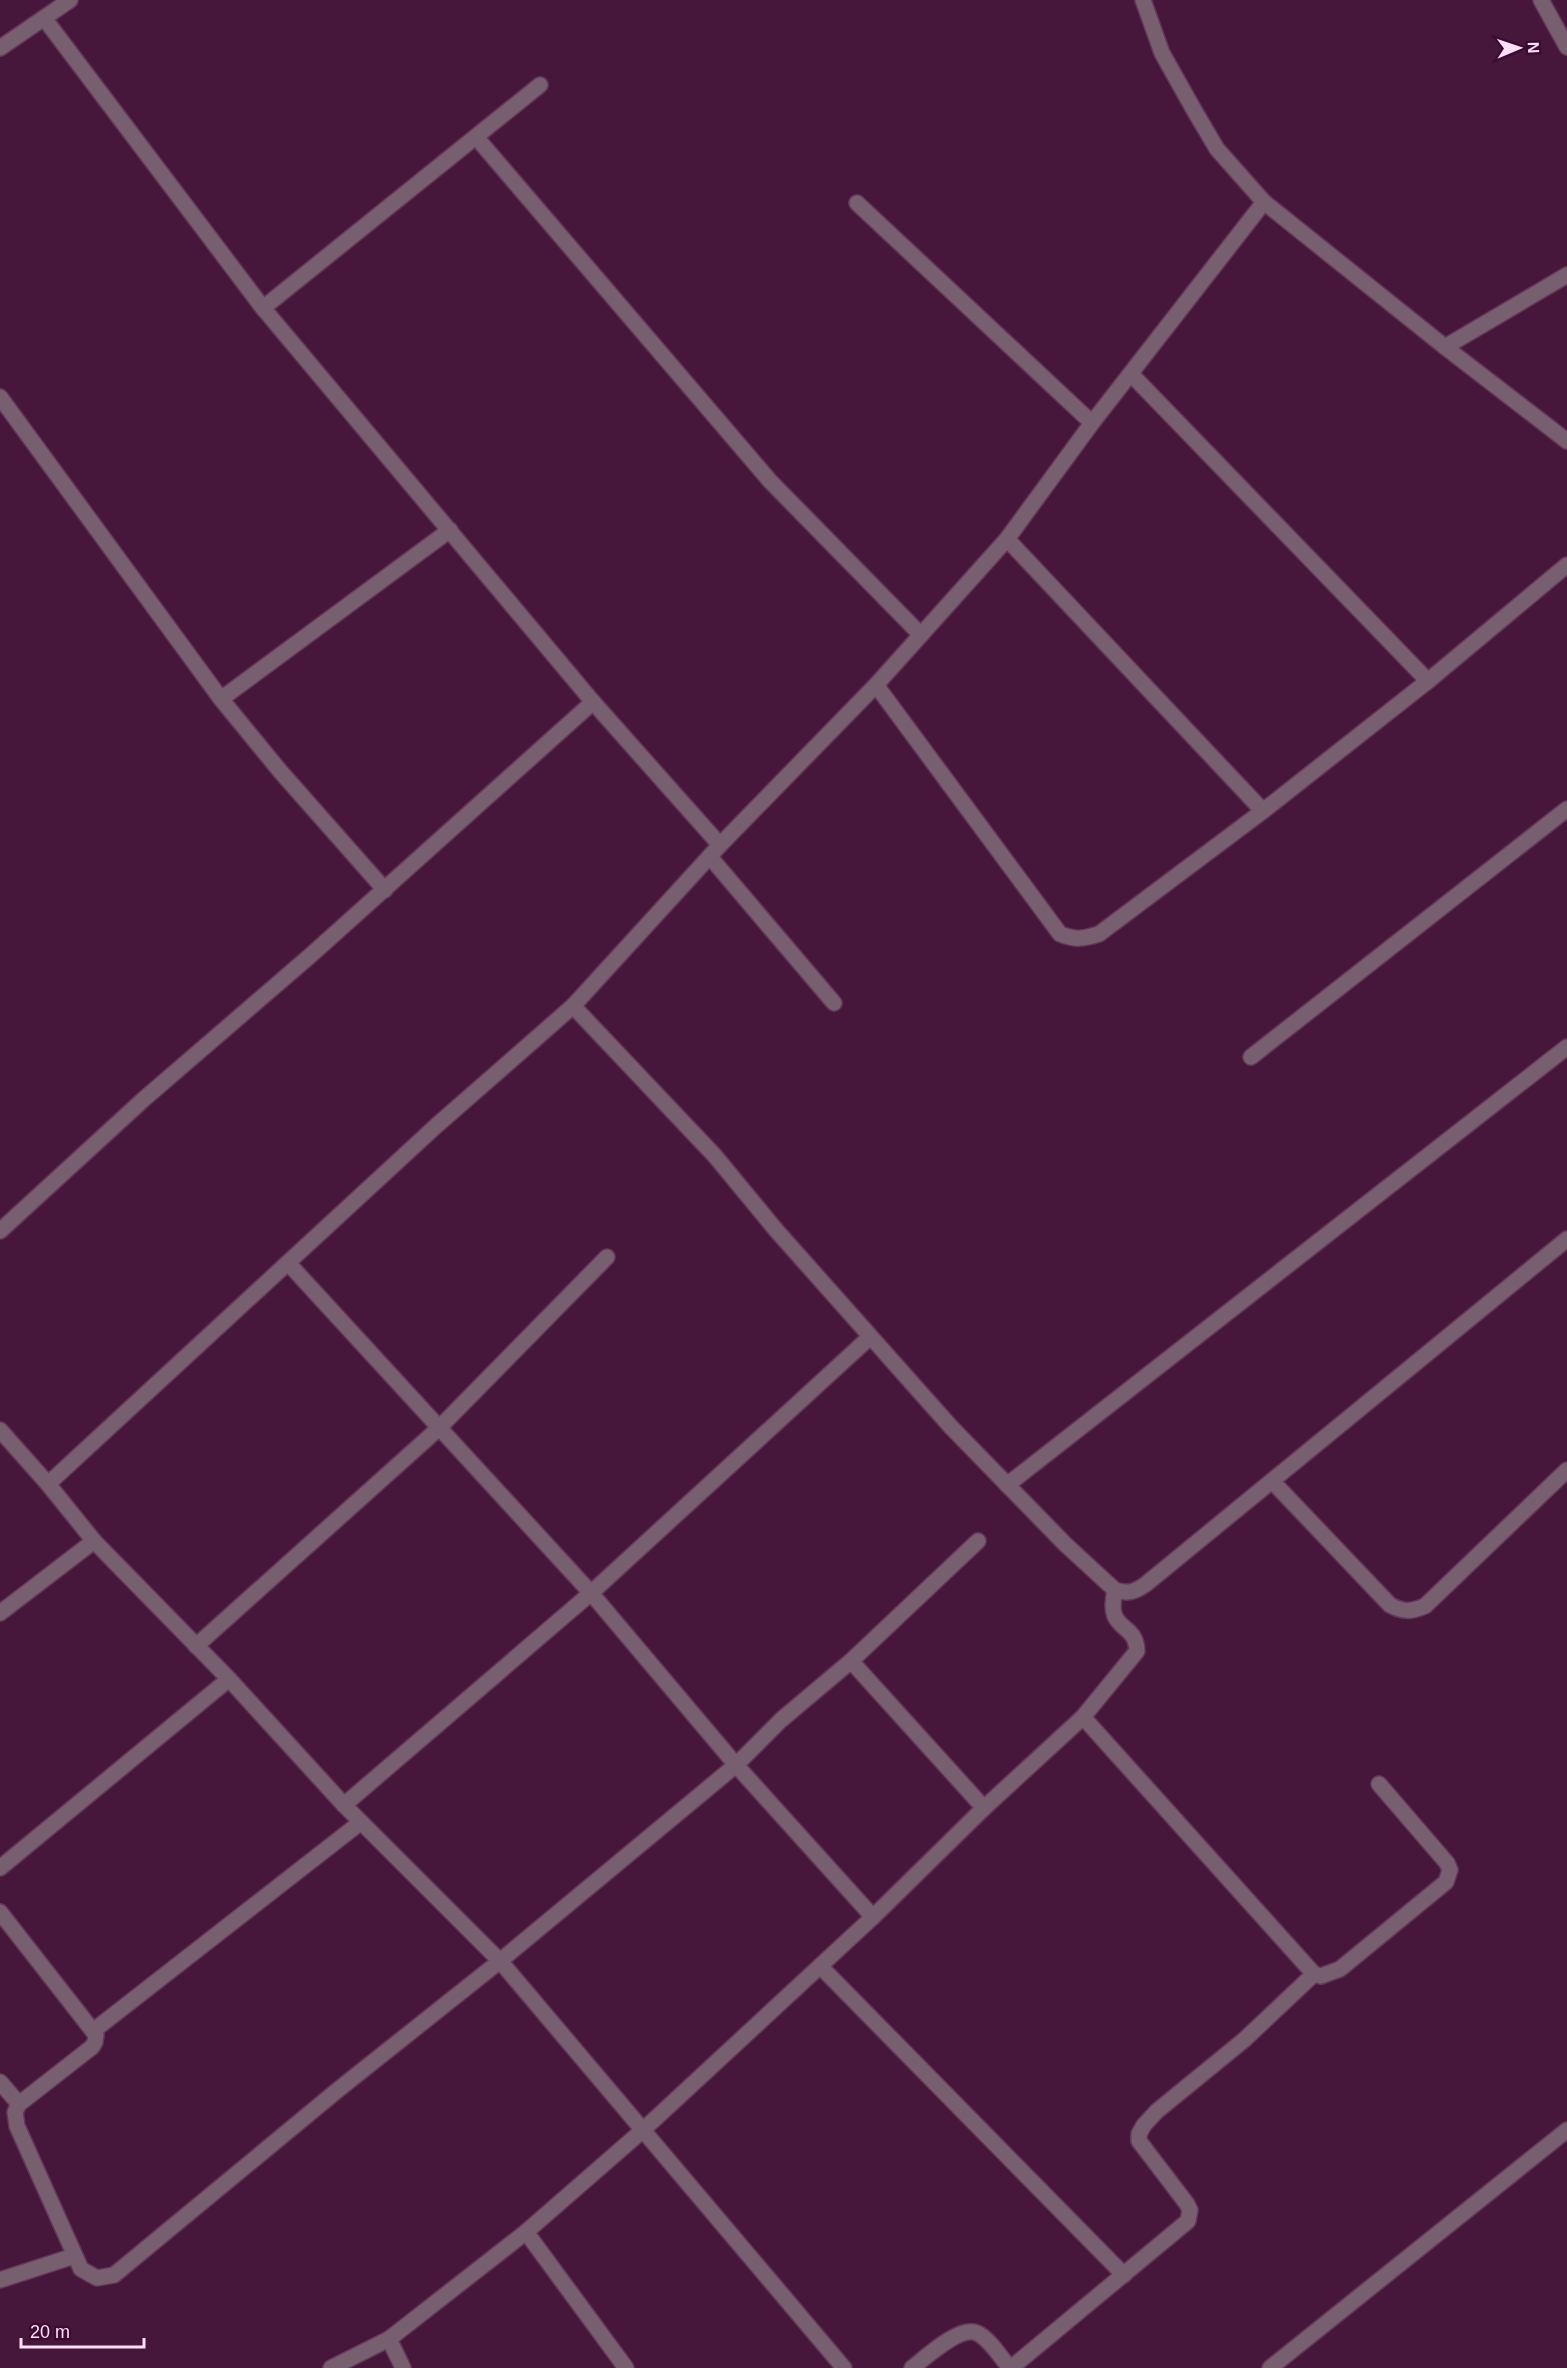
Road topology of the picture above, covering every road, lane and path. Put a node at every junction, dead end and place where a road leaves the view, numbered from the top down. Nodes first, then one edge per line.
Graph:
1 (70, 0) edge
2 (1143, 0) edge
3 (1540, 0) edge
4 (44, 18) junction
5 (1567, 47) edge
6 (0, 48) edge
7 (540, 85) dead end
8 (476, 137) junction
9 (1264, 202) junction
10 (857, 203) dead end
11 (1567, 275) edge
12 (263, 308) junction
13 (1445, 347) junction
14 (1131, 374) junction
15 (0, 397) edge
16 (1092, 423) junction
17 (1567, 441) edge
18 (450, 530) junction
19 (1007, 539) junction
20 (1567, 564) edge
21 (921, 635) junction
22 (1428, 681) junction
23 (876, 685) junction
24 (221, 699) junction
25 (593, 702) junction
26 (1567, 809) edge
27 (1263, 811) junction
28 (715, 851) junction
29 (385, 890) junction
30 (834, 1004) dead end
31 (573, 1006) junction
32 (1567, 1047) edge
33 (1251, 1057) dead end
34 (0, 1232) edge
35 (1567, 1239) edge
36 (607, 1257) dead end
37 (288, 1264) junction
38 (870, 1337) junction
39 (439, 1428) junction
40 (0, 1430) edge
41 (1567, 1470) edge
42 (1272, 1481) junction
43 (48, 1484) junction
44 (1007, 1485) junction
45 (94, 1541) junction
46 (978, 1541) dead end
47 (1115, 1590) junction
48 (591, 1593) junction
49 (0, 1613) edge
50 (196, 1646) junction
51 (852, 1661) junction
52 (229, 1679) junction
53 (1083, 1717) junction
54 (736, 1765) junction
55 (1379, 1784) dead end
56 (344, 1805) junction
57 (984, 1808) junction
58 (361, 1822) junction
59 (0, 1868) edge
60 (0, 1912) edge
61 (873, 1917) junction
62 (500, 1962) junction
63 (820, 1966) junction
64 (1314, 1974) junction
65 (93, 2031) junction
66 (0, 2082) edge
67 (19, 2104) junction
68 (643, 2130) junction
69 (1567, 2130) edge
70 (526, 2232) junction
71 (74, 2256) junction
72 (1124, 2275) junction
73 (0, 2280) edge
74 (389, 2339) junction
75 (330, 2368) edge
76 (403, 2368) edge
77 (626, 2368) edge
78 (844, 2368) edge
79 (912, 2368) edge
80 (1010, 2368) edge
81 (1270, 2368) edge

1 - 4 street
2 - 9 street
3 - 5 street
4 - 6 street
4 - 12 street
7 - 8 street
8 - 12 street
8 - 21 street
9 - 13 street
9 - 14 street
10 - 16 street
11 - 13 street
12 - 18 street
13 - 17 street
14 - 16 street
14 - 22 street
15 - 24 street
16 - 19 street
18 - 24 street
18 - 25 street
19 - 21 street
19 - 27 street
20 - 22 street
21 - 23 street
22 - 27 street
23 - 27 street
23 - 28 street
24 - 29 street
25 - 28 street
25 - 29 street
26 - 33 street
28 - 30 street
28 - 31 street
29 - 34 street
31 - 37 street
31 - 38 street
32 - 44 street
35 - 42 street
36 - 39 street
37 - 39 street
37 - 43 street
38 - 44 street
38 - 48 street
39 - 48 street
39 - 50 street
40 - 43 street
41 - 42 street
42 - 47 street
43 - 45 street
44 - 47 street
45 - 49 street
45 - 50 street
46 - 51 street
47 - 53 street
48 - 54 street
48 - 56 street
50 - 52 street
51 - 54 street
51 - 57 street
52 - 56 street
52 - 59 street
53 - 57 street
53 - 64 street
54 - 61 street
54 - 62 street
55 - 64 street
56 - 58 street
57 - 61 street
58 - 62 street
58 - 65 street
60 - 65 street
61 - 63 street
62 - 68 street
62 - 71 street
63 - 68 street
63 - 72 street
64 - 72 street
65 - 67 street
66 - 67 street
67 - 71 street
68 - 70 street
68 - 78 street
69 - 81 street
70 - 74 street
70 - 77 street
71 - 73 street
72 - 80 street
74 - 75 street
74 - 76 street
79 - 80 street

